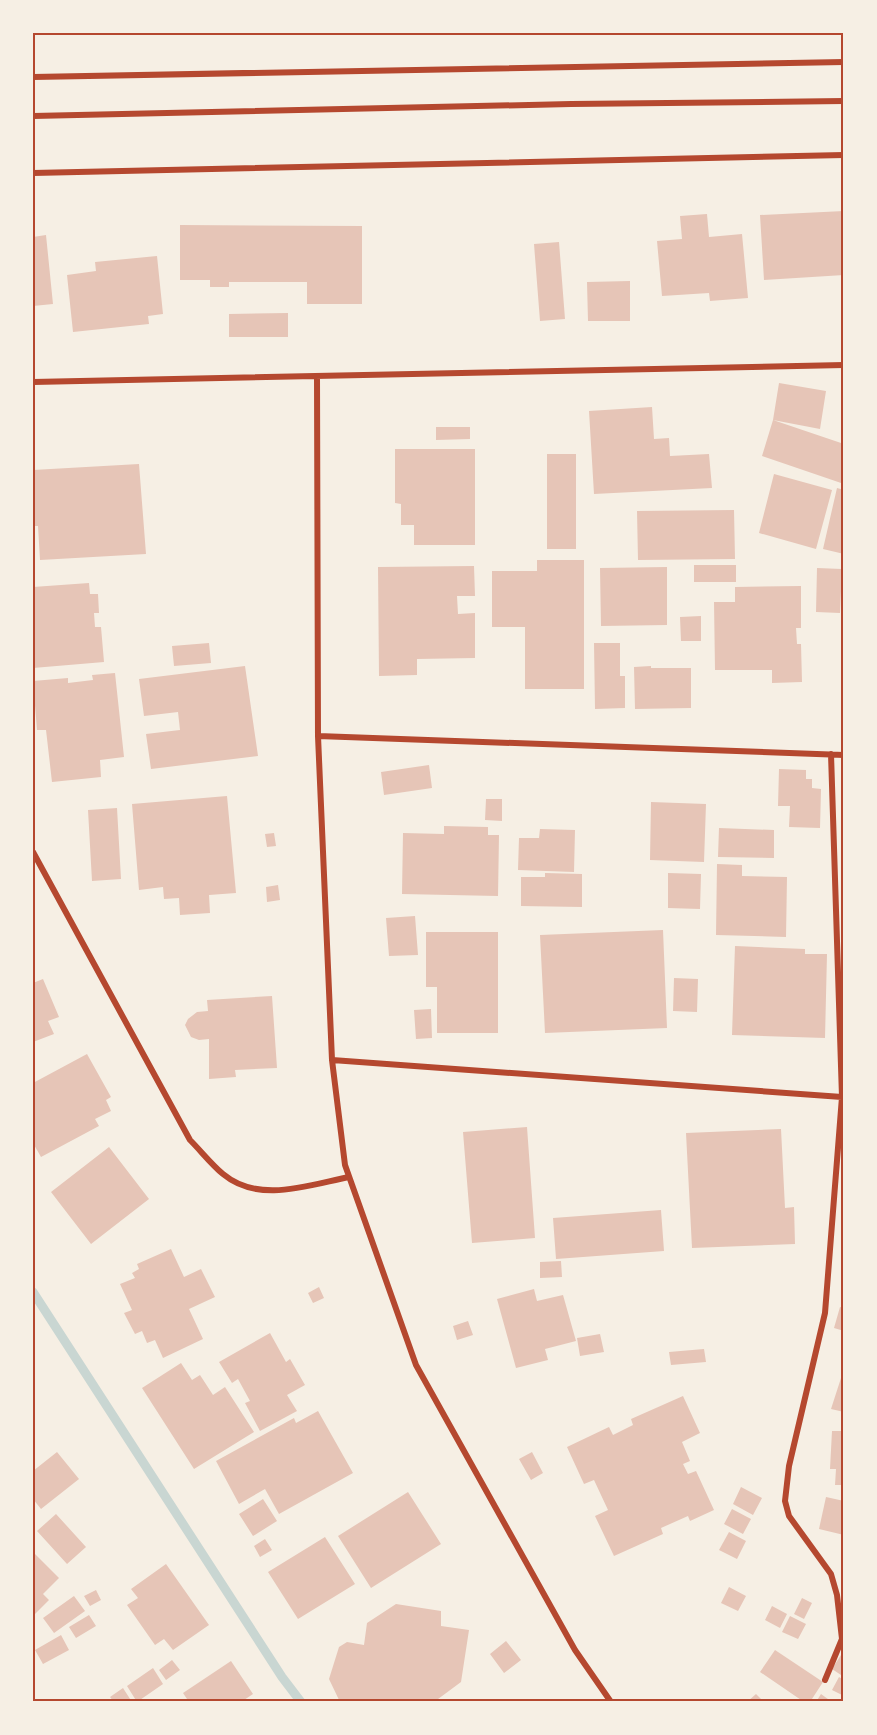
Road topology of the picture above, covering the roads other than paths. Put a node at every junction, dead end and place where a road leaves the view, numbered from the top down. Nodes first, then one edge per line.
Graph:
1 (844, 62) edge
2 (33, 77) edge
3 (844, 101) edge
4 (33, 116) edge
5 (844, 155) edge
6 (33, 173) edge
7 (844, 365) edge
8 (317, 377) junction
9 (33, 382) edge
10 (318, 736) junction
11 (831, 754) junction
12 (844, 755) edge
13 (33, 852) edge
14 (332, 1060) junction
15 (842, 1097) junction
16 (349, 1177) junction
17 (825, 1680) dead end
18 (611, 1702) edge

1 - 2 street
3 - 4 street
5 - 6 street
7 - 8 street
8 - 9 street
8 - 10 street
10 - 11 street
10 - 14 street
11 - 12 street
11 - 15 street
13 - 16 street
14 - 15 street
14 - 16 street
15 - 17 street
16 - 18 street

